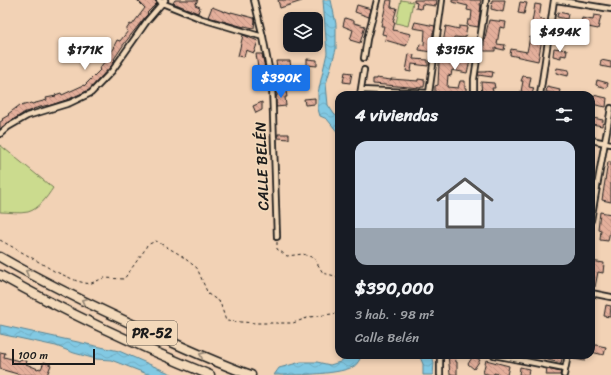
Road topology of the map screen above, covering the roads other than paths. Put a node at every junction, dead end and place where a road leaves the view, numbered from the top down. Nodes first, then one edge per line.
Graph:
1 (254, 0) edge
2 (377, 0) edge
3 (442, 0) edge
4 (486, 0) edge
5 (555, 0) edge
6 (162, 1) edge
7 (611, 10) edge
8 (263, 37) junction
9 (364, 58) dead end
10 (364, 70) dead end
11 (360, 91) edge
12 (429, 91) edge
13 (474, 91) edge
14 (541, 91) edge
15 (611, 108) edge
16 (0, 134) edge
17 (595, 141) edge
18 (605, 143) junction
19 (611, 144) edge
20 (595, 198) edge
21 (277, 237) road end
22 (0, 257) edge
23 (0, 275) edge
24 (595, 294) edge
25 (611, 297) edge
26 (440, 359) edge
27 (514, 359) edge
28 (567, 359) edge
29 (565, 369) junction
30 (210, 375) edge
31 (251, 375) edge
32 (440, 375) edge
33 (564, 375) edge

1 - 8 street, CALLE BELÉN
2 - 9 street
3 - 12 street
4 - 13 street
5 - 7 street
5 - 14 street
6 - 8 street
6 - 16 street
8 - 21 street, CALLE BELÉN
10 - 11 street
15 - 18 street
17 - 18 street
18 - 19 street
18 - 20 street
31 -> 22 highway, PR-52
23 - 30 highway, PR-52
24 - 25 street
26 - 32 street
27 - 29 street
28 - 29 street
29 - 33 street

